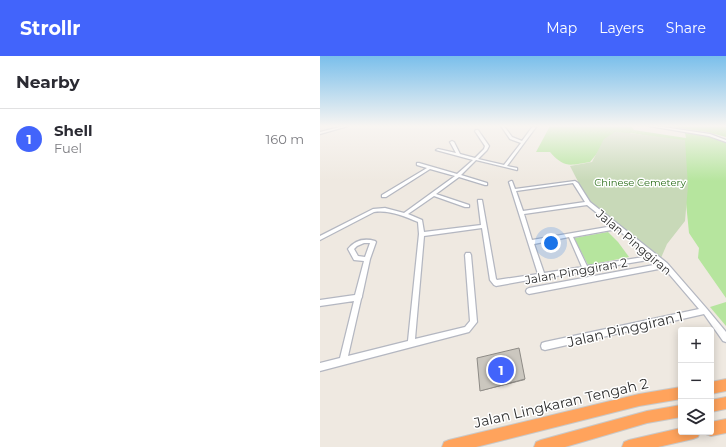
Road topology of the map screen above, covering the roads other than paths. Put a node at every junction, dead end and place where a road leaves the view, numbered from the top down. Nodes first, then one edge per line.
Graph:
1 (453, 144) edge
2 (485, 144) edge
3 (520, 144) edge
4 (438, 150) dead end
5 (459, 155) junction
6 (477, 159) junction
7 (418, 164) dead end
8 (505, 166) junction
9 (429, 168) junction
10 (516, 169) dead end
11 (458, 176) junction
12 (512, 182) dead end
13 (486, 184) dead end
14 (514, 190) junction
15 (433, 194) junction
16 (384, 196) dead end
17 (480, 201) dead end
18 (588, 203) junction
19 (467, 206) dead end
20 (522, 213) junction
21 (404, 215) junction
22 (484, 226) junction
23 (617, 227) junction
24 (422, 234) junction
25 (570, 235) junction
26 (320, 238) edge
27 (531, 242) junction
28 (468, 254) dead end
29 (655, 257) junction
30 (367, 259) dead end
31 (665, 265) junction
32 (586, 269) junction
33 (542, 277) junction
34 (529, 290) dead end
35 (359, 297) junction
36 (320, 303) edge
37 (705, 310) junction
38 (726, 338) edge
39 (411, 344) junction
40 (545, 346) dead end
41 (343, 361) junction
42 (320, 367) edge
43 (726, 385) edge
44 (714, 387) edge
45 (678, 394) edge
46 (726, 403) edge
47 (714, 405) edge
48 (678, 412) edge
49 (726, 426) edge
50 (714, 428) edge
51 (680, 435) edge
52 (449, 447) edge
53 (541, 447) edge
54 (629, 447) edge

1 - 5 street
2 - 6 street
3 - 8 street
4 - 5 street
5 - 6 street
6 - 8 street
6 - 11 street
7 - 9 street
8 - 10 street
9 - 11 street
9 - 16 street
11 - 13 street
11 - 15 street
12 - 14 street
14 - 18 street, Jalan Pinggiran
14 - 20 street
15 - 19 street
15 - 21 street
17 - 22 street
18 - 20 street
18 - 23 street, Jalan Pinggiran
20 - 27 street
21 - 24 street
21 - 26 street
22 - 24 street
22 - 33 street, Jalan Pinggiran 2
23 - 25 street
23 - 29 street, Jalan Pinggiran
24 - 39 street
25 - 27 street
25 - 32 street
27 - 33 street
28 - 39 street
29 - 31 street, Jalan Pinggiran
29 - 32 street, Jalan Pinggiran 2
30 - 35 street
31 - 34 street, Jalan Pinggiran 2
31 - 37 street, Jalan Pinggiran
32 - 33 street, Jalan Pinggiran 2
35 - 36 street
35 - 41 street
37 - 38 street, Jalan Pinggiran
37 - 40 street, Jalan Pinggiran 1
39 - 41 street
41 - 42 street
43 - 44 highway
45 - 52 highway, Jalan Lingkaran Tengah 2
46 - 47 highway
48 - 53 highway
49 - 50 highway
51 - 54 highway

